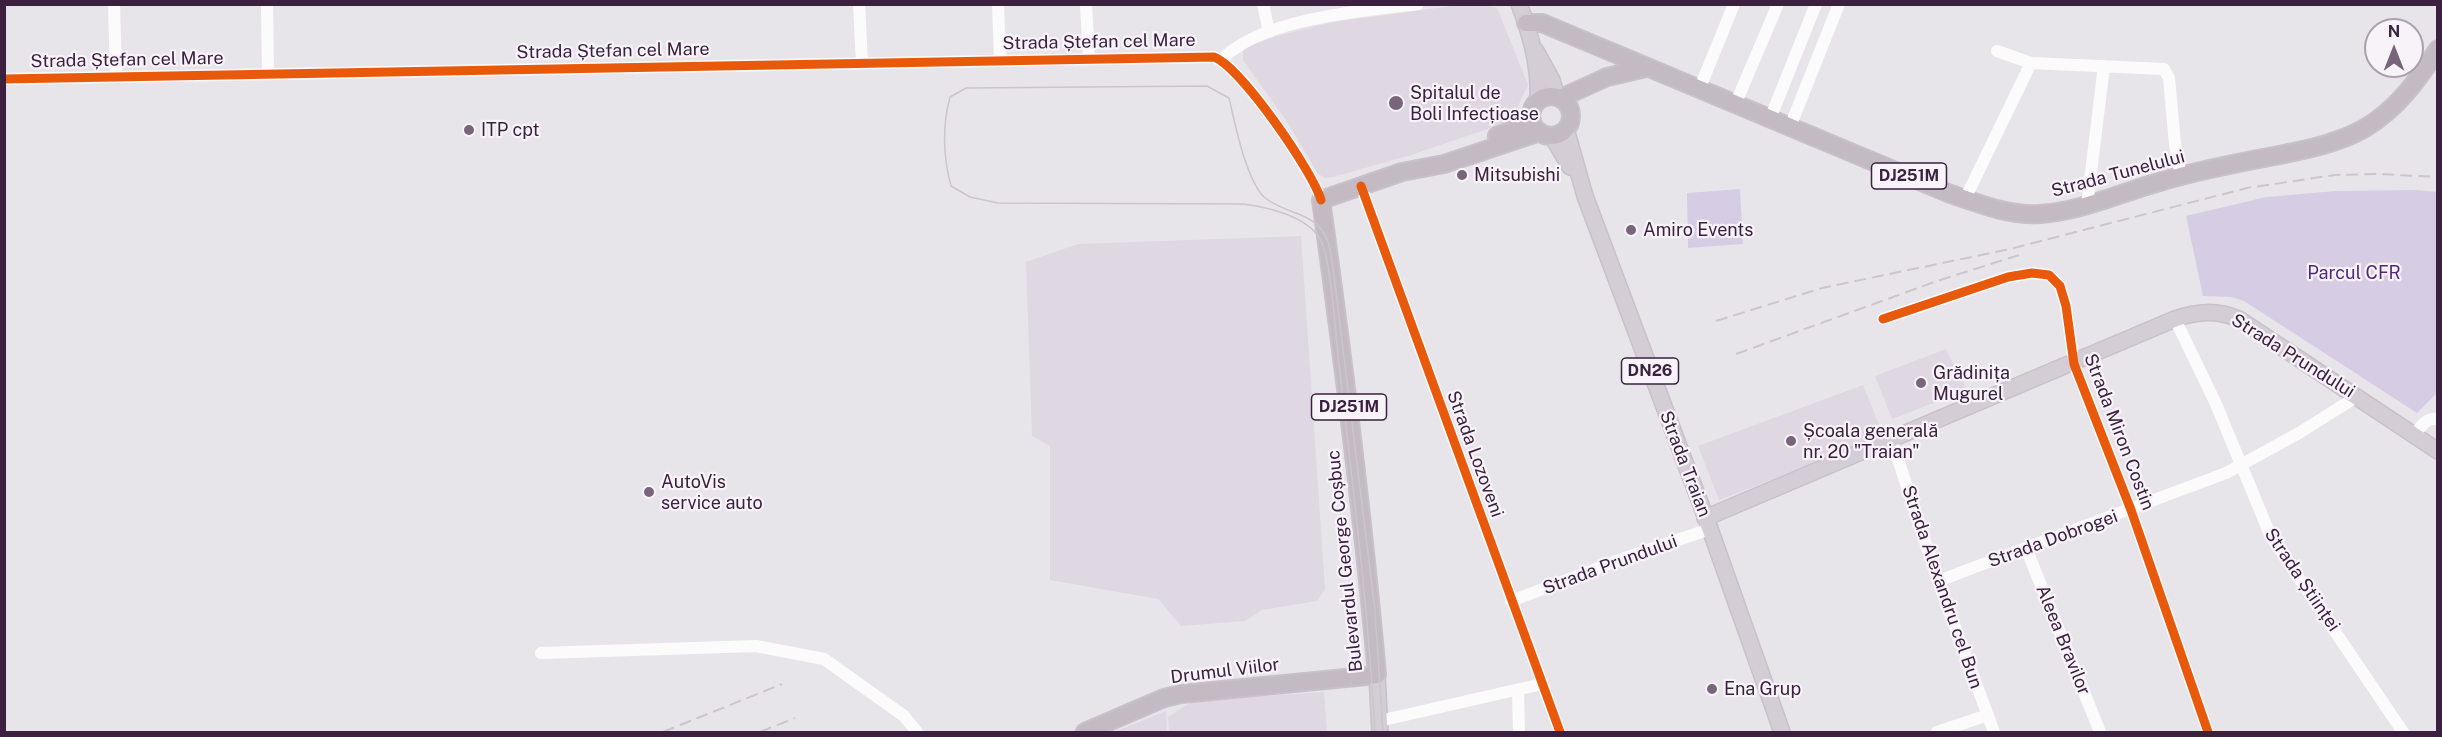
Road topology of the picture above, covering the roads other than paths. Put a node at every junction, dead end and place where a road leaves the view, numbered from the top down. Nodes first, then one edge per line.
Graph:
1 (114, 4) edge
2 (267, 4) edge
3 (859, 4) edge
4 (998, 4) edge
5 (1086, 4) edge
6 (1263, 4) edge
7 (1418, 4) edge
8 (1519, 4) edge
9 (1734, 4) edge
10 (1778, 4) edge
11 (1816, 4) edge
12 (1839, 4) edge
13 (1526, 23) junction
14 (1269, 32) junction
15 (1533, 47) junction
16 (2438, 48) edge
17 (1997, 51) dead end
18 (1089, 59) junction
19 (1221, 60) junction
20 (1000, 61) junction
21 (862, 63) junction
22 (2031, 63) junction
23 (2104, 66) junction
24 (1646, 68) junction
25 (268, 74) junction
26 (116, 76) junction
27 (4, 79) edge
28 (1699, 90) junction
29 (1538, 101) junction
30 (1563, 102) junction
31 (1735, 105) junction
32 (1770, 119) junction
33 (1790, 128) junction
34 (1548, 129) junction
35 (2181, 176) junction
36 (1361, 186) junction
37 (1965, 199) junction
38 (1321, 200) junction
39 (2087, 205) junction
40 (1883, 319) dead end
41 (2175, 320) junction
42 (2074, 364) junction
43 (2358, 396) junction
44 (2438, 419) edge
45 (2415, 434) junction
46 (1892, 441) junction
47 (2438, 451) edge
48 (2241, 466) junction
49 (2131, 510) junction
50 (1707, 524) junction
51 (2026, 548) junction
52 (1938, 580) junction
53 (1511, 601) junction
54 (542, 653) dead end
55 (1377, 675) junction
56 (1542, 684) junction
57 (1518, 690) junction
58 (1988, 715) junction
59 (1380, 727) edge
60 (917, 732) edge
61 (1084, 732) edge
62 (1519, 732) edge
63 (1560, 732) edge
64 (1782, 732) edge
65 (1937, 732) edge
66 (1994, 732) edge
67 (2100, 732) edge
68 (2208, 732) edge
69 (2403, 732) edge

1 - 26 street
2 - 25 street
3 - 21 street
4 - 20 street
5 - 18 street
6 - 14 street
7 - 14 street, Strada Ștefan cel Mare
8 - 13 main road
9 - 28 street
10 - 31 street
11 - 32 street
12 - 33 street
13 - 15 main road
13 - 24 highway, DJ251M
14 - 19 street, Strada Ștefan cel Mare
15 - 29 main road
15 - 30 main road
16 - 35 highway, Strada Tunelului / DJ251M
17 - 22 street
18 - 19 street, Strada Ștefan cel Mare
18 - 20 street, Strada Ștefan cel Mare
19 - 38 street, Bulevardul George Coșbuc
20 - 21 street, Strada Ștefan cel Mare
21 - 25 street, Strada Ștefan cel Mare
22 - 23 street
22 - 37 street
23 - 35 street
23 - 39 street
24 - 28 highway, Strada Tunelului / DJ251M
24 - 30 highway
25 - 26 street, Strada Ștefan cel Mare
26 - 27 street, Strada Ștefan cel Mare
28 - 31 highway, Strada Tunelului / DJ251M
29 - 30 highway
29 - 34 highway
30 - 34 highway
31 - 32 highway, Strada Tunelului / DJ251M
32 - 33 highway, Strada Tunelului / DJ251M
33 - 37 highway, Strada Tunelului / DJ251M
34 - 36 highway
34 - 50 main road, Strada Traian / DN26
35 - 39 highway, Strada Tunelului / DJ251M
36 - 38 highway
36 - 53 street, Strada Lozoveni
37 - 39 highway, Strada Tunelului / DJ251M
38 - 55 highway, Bulevardul George Coșbuc / DJ251M
40 - 42 street, Strada Miron Costin
41 - 42 main road, Strada Prundului
41 - 43 main road, Strada Prundului
41 - 48 street, Strada Științei
42 - 46 main road, Strada Prundului
42 - 49 street, Strada Miron Costin
43 - 45 main road, Strada Prundului
43 - 48 street, Strada Dobrogei
44 - 45 street
45 - 47 main road, Strada Prundului
46 - 50 main road, Strada Prundului
46 - 52 street, Strada Alexandru cel Bun
48 - 49 street, Strada Dobrogei
48 - 69 street, Strada Științei
49 - 51 street, Strada Dobrogei
49 - 68 street, Strada Miron Costin
50 - 53 street, Strada Prundului
50 - 64 main road, Strada Traian / DN26
51 - 52 street, Strada Dobrogei
51 - 67 street, Aleea Bravilor
52 - 58 street, Strada Alexandru cel Bun
53 - 56 street, Strada Lozoveni
54 - 60 street
55 - 59 main road, Bulevardul George Coșbuc
55 - 61 highway, Drumul Viilor
56 - 57 street
56 - 63 street, Strada Lozoveni
57 - 59 street
57 - 62 street
58 - 65 street
58 - 66 street, Strada Alexandru cel Bun

